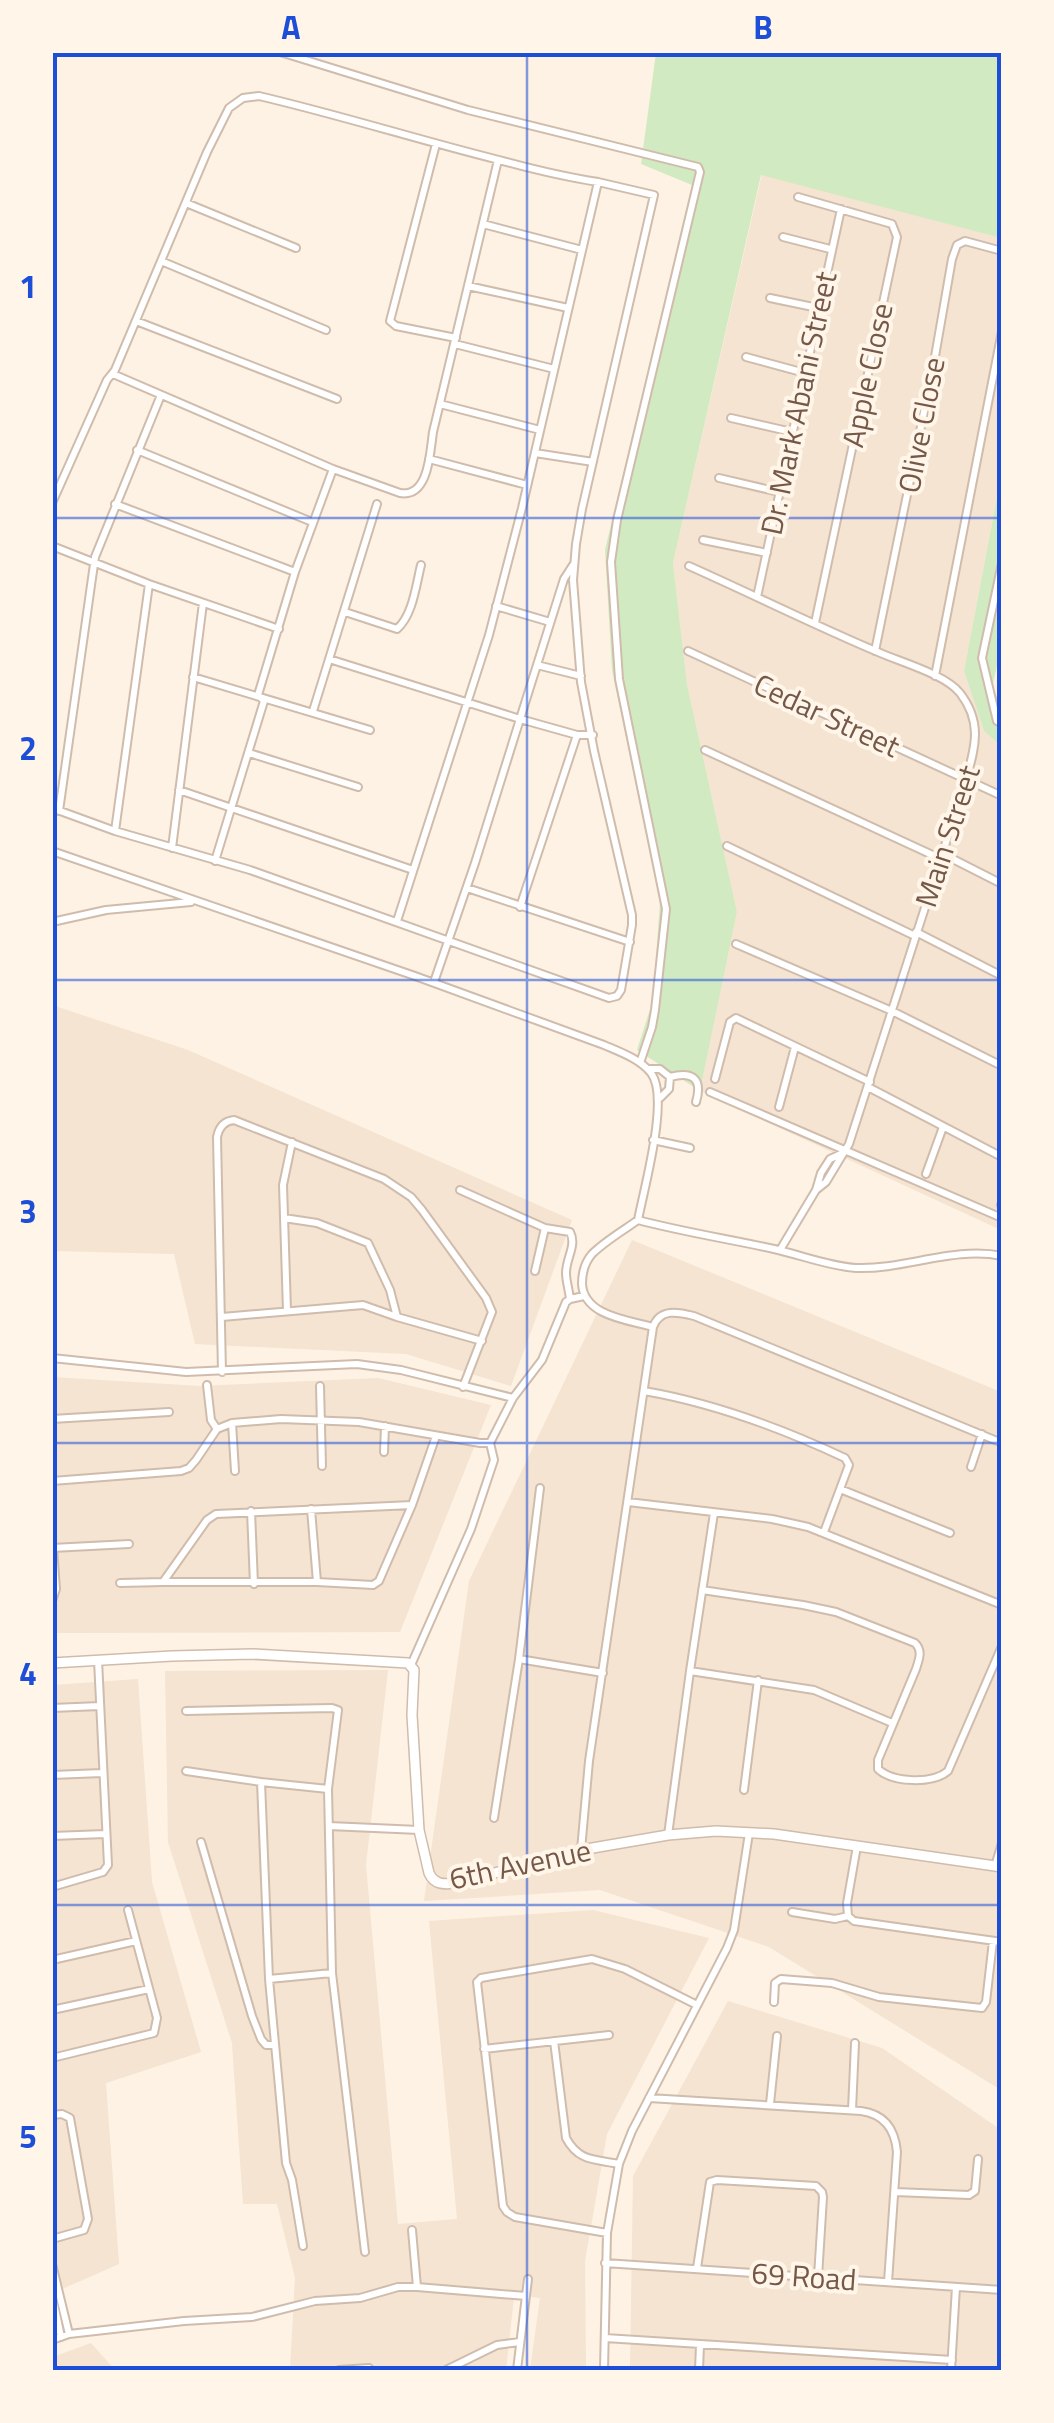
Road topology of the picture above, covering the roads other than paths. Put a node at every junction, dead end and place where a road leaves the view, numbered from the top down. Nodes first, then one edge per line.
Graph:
1 (280, 52) edge
2 (436, 144) junction
3 (498, 160) junction
4 (598, 182) junction
5 (798, 197) dead end
6 (186, 203) junction
7 (841, 209) junction
8 (483, 224) junction
9 (783, 236) dead end
10 (296, 248) dead end
11 (830, 249) junction
12 (582, 250) junction
13 (1002, 250) edge
14 (161, 261) junction
15 (468, 286) junction
16 (770, 298) dead end
17 (568, 308) junction
18 (818, 308) junction
19 (136, 321) junction
20 (326, 330) dead end
21 (1002, 331) edge
22 (455, 340) junction
23 (746, 358) dead end
24 (554, 370) junction
25 (804, 373) junction
26 (113, 374) junction
27 (161, 395) junction
28 (337, 398) dead end
29 (440, 404) junction
30 (732, 418) dead end
31 (540, 430) junction
32 (792, 432) junction
33 (138, 450) junction
34 (534, 453) junction
35 (429, 459) junction
36 (593, 462) junction
37 (333, 469) junction
38 (720, 478) dead end
39 (527, 485) junction
40 (780, 492) junction
41 (52, 503) edge
42 (115, 504) junction
43 (377, 504) dead end
44 (312, 522) junction
45 (703, 540) dead end
46 (52, 546) edge
47 (767, 553) junction
48 (94, 562) junction
49 (574, 563) junction
50 (1002, 563) edge
51 (422, 565) dead end
52 (689, 566) dead end
53 (296, 572) junction
54 (149, 584) junction
55 (758, 597) junction
56 (202, 603) junction
57 (496, 606) junction
58 (345, 612) junction
59 (550, 622) junction
60 (815, 623) junction
61 (279, 629) junction
62 (688, 650) dead end
63 (875, 651) junction
64 (330, 659) junction
65 (537, 665) junction
66 (581, 676) junction
67 (935, 676) junction
68 (192, 677) junction
69 (258, 695) junction
70 (466, 702) junction
71 (312, 711) junction
72 (520, 720) junction
73 (1002, 724) edge
74 (370, 730) dead end
75 (576, 735) junction
76 (593, 735) junction
77 (705, 750) dead end
78 (249, 753) junction
79 (966, 780) junction
80 (358, 787) dead end
81 (178, 790) junction
82 (1002, 796) edge
83 (232, 807) junction
84 (56, 810) edge
85 (115, 830) junction
86 (727, 846) dead end
87 (172, 848) junction
88 (52, 851) edge
89 (940, 856) junction
90 (215, 860) junction
91 (413, 870) junction
92 (1002, 884) edge
93 (467, 888) junction
94 (198, 901) junction
95 (520, 907) junction
96 (397, 921) junction
97 (52, 922) edge
98 (916, 934) junction
99 (449, 940) junction
100 (630, 942) junction
101 (736, 944) dead end
102 (1002, 976) edge
103 (434, 982) junction
104 (892, 1011) junction
105 (795, 1046) junction
106 (640, 1064) junction
107 (1002, 1066) edge
108 (649, 1069) junction
109 (670, 1077) junction
110 (715, 1078) dead end
111 (869, 1084) junction
112 (710, 1092) dead end
113 (659, 1100) junction
114 (696, 1102) dead end
115 (779, 1107) dead end
116 (943, 1127) junction
117 (653, 1140) junction
118 (292, 1142) junction
119 (690, 1148) dead end
120 (845, 1152) junction
121 (1002, 1156) edge
122 (926, 1174) dead end
123 (460, 1190) dead end
124 (284, 1218) junction
125 (1002, 1218) edge
126 (638, 1220) junction
127 (545, 1228) junction
128 (780, 1250) junction
129 (1002, 1256) edge
130 (535, 1271) dead end
131 (584, 1296) junction
132 (570, 1298) junction
133 (287, 1311) junction
134 (222, 1317) junction
135 (397, 1318) junction
136 (653, 1327) junction
137 (482, 1341) junction
138 (52, 1358) edge
139 (222, 1372) junction
140 (207, 1385) dead end
141 (320, 1386) dead end
142 (462, 1386) junction
143 (644, 1391) junction
144 (513, 1398) junction
145 (169, 1412) dead end
146 (52, 1419) edge
147 (321, 1420) junction
148 (232, 1423) junction
149 (385, 1426) junction
150 (217, 1429) junction
151 (982, 1434) junction
152 (436, 1436) junction
153 (490, 1443) junction
154 (1002, 1443) edge
155 (384, 1452) dead end
156 (322, 1466) dead end
157 (971, 1467) dead end
158 (235, 1471) dead end
159 (52, 1481) edge
160 (540, 1488) dead end
161 (840, 1489) junction
162 (628, 1502) junction
163 (412, 1505) junction
164 (311, 1509) junction
165 (251, 1512) junction
166 (714, 1513) junction
167 (824, 1532) junction
168 (950, 1532) dead end
169 (129, 1544) dead end
170 (53, 1548) edge
171 (162, 1582) junction
172 (317, 1582) junction
173 (120, 1583) dead end
174 (254, 1584) junction
175 (702, 1590) junction
176 (52, 1601) edge
177 (1002, 1605) edge
178 (1002, 1646) edge
179 (518, 1659) junction
180 (98, 1660) junction
181 (52, 1662) edge
182 (411, 1665) junction
183 (992, 1667) junction
184 (690, 1671) junction
185 (1002, 1671) edge
186 (603, 1673) junction
187 (758, 1680) junction
188 (100, 1706) junction
189 (52, 1708) edge
190 (186, 1711) dead end
191 (892, 1722) junction
192 (186, 1771) dead end
193 (102, 1773) junction
194 (52, 1775) edge
195 (261, 1782) junction
196 (328, 1789) junction
197 (744, 1790) dead end
198 (494, 1818) dead end
199 (329, 1826) junction
200 (419, 1830) junction
201 (749, 1832) junction
202 (105, 1834) junction
203 (668, 1835) junction
204 (52, 1836) edge
205 (200, 1842) dead end
206 (1002, 1843) edge
207 (857, 1846) junction
208 (581, 1850) junction
209 (998, 1867) edge
210 (52, 1887) edge
211 (128, 1910) dead end
212 (792, 1912) dead end
213 (848, 1916) junction
214 (136, 1941) junction
215 (997, 1942) edge
216 (52, 1960) edge
217 (332, 1973) junction
218 (269, 1979) junction
219 (149, 1988) junction
220 (774, 2002) dead end
221 (697, 2005) junction
222 (52, 2010) edge
223 (609, 2035) dead end
224 (776, 2036) dead end
225 (554, 2041) junction
226 (855, 2044) dead end
227 (274, 2046) junction
228 (484, 2048) junction
229 (52, 2058) edge
230 (649, 2098) junction
231 (770, 2104) junction
232 (852, 2110) junction
233 (52, 2115) edge
234 (978, 2159) dead end
235 (619, 2164) junction
236 (895, 2192) junction
237 (412, 2230) dead end
238 (608, 2234) junction
239 (52, 2239) edge
240 (303, 2246) dead end
241 (365, 2252) dead end
242 (606, 2263) junction
243 (52, 2264) edge
244 (696, 2268) junction
245 (818, 2277) junction
246 (528, 2279) dead end
247 (888, 2282) junction
248 (417, 2287) junction
249 (956, 2287) junction
250 (1002, 2290) edge
251 (52, 2294) edge
252 (526, 2296) junction
253 (61, 2337) edge
254 (605, 2338) junction
255 (520, 2342) junction
256 (700, 2345) junction
257 (952, 2360) junction
258 (369, 2368) dead end
259 (339, 2370) edge
260 (446, 2370) edge
261 (517, 2370) edge
262 (604, 2370) edge
263 (700, 2370) edge
264 (951, 2370) edge

1 - 106 street
2 - 3 street
2 - 6 street
2 - 22 street
3 - 4 street
3 - 8 street
4 - 12 street
4 - 36 street
5 - 7 street, Apple Close
6 - 10 street
6 - 14 street
7 - 11 street, Dr. Mark Abani Street
7 - 60 street, Apple Close
8 - 12 street
8 - 15 street
9 - 11 street
11 - 18 street, Dr. Mark Abani Street
12 - 17 street
13 - 63 street, Olive Close
14 - 19 street
14 - 20 street
15 - 17 street
15 - 22 street
16 - 18 street
17 - 24 street
18 - 25 street, Dr. Mark Abani Street
19 - 26 street
19 - 28 street
21 - 67 street, Olive Close
22 - 24 street
22 - 29 street
23 - 25 street
24 - 31 street
25 - 32 street, Dr. Mark Abani Street
26 - 27 street
26 - 41 street
27 - 33 street
27 - 37 street
29 - 31 street
29 - 35 street
30 - 32 street
31 - 34 street
32 - 40 street, Dr. Mark Abani Street
33 - 42 street
33 - 44 street
34 - 36 street
34 - 39 street
35 - 37 street
35 - 39 street
36 - 49 street
37 - 44 street
38 - 40 street
39 - 57 street
40 - 47 street, Dr. Mark Abani Street
42 - 48 street
42 - 53 street
43 - 58 street
44 - 53 street
45 - 47 street
46 - 48 street
47 - 55 street, Dr. Mark Abani Street
48 - 54 street
48 - 84 street
49 - 59 street
49 - 66 street
50 - 73 street
51 - 58 street
52 - 55 street, Main Street
53 - 61 street
54 - 56 street
54 - 85 street
55 - 60 street, Main Street
56 - 61 street
56 - 68 street
57 - 59 street
57 - 70 street
58 - 64 street
59 - 65 street
60 - 63 street, Main Street
61 - 69 street
62 - 79 street, Cedar Street
63 - 67 street, Main Street
64 - 70 street
64 - 71 street
65 - 66 street
65 - 72 street
66 - 76 street
67 - 79 street, Main Street
68 - 69 street
68 - 81 street
69 - 71 street
69 - 78 street
70 - 72 street
70 - 91 street
71 - 74 street
72 - 75 street
72 - 93 street
75 - 76 street
75 - 95 street
76 - 100 street
77 - 89 street
78 - 80 street
78 - 83 street
79 - 82 street, Cedar Street
79 - 89 street, Main Street
81 - 83 street
81 - 87 street
83 - 90 street
83 - 91 street
84 - 85 street
85 - 87 street
86 - 98 street
87 - 90 street
88 - 94 street
89 - 92 street
89 - 98 street, Main Street
90 - 96 street
91 - 96 street
93 - 95 street
93 - 99 street
94 - 97 street
94 - 103 street
95 - 100 street
96 - 99 street
98 - 102 street
98 - 104 street, Main Street
99 - 100 street
99 - 103 street
101 - 104 street
103 - 106 street
104 - 107 street
104 - 111 street, Main Street
105 - 110 street
105 - 111 street
105 - 115 street
106 - 108 street
108 - 109 street
108 - 113 street
109 - 113 street
109 - 114 street
111 - 116 street
111 - 120 street, Main Street
112 - 120 street
113 - 117 street
116 - 121 street
116 - 122 street
117 - 119 street
117 - 126 street
118 - 124 street
118 - 134 street
118 - 137 street
120 - 125 street
120 - 128 street, Main Street
123 - 127 street
124 - 133 street
124 - 135 street
126 - 128 street
126 - 131 street
127 - 130 street
127 - 132 street
128 - 129 street
131 - 132 street
131 - 136 street
132 - 144 street, 6th Avenue
133 - 134 street
133 - 135 street
134 - 139 street
135 - 137 street
136 - 143 street
136 - 151 street
137 - 142 street
138 - 139 street
139 - 142 street
140 - 150 street
141 - 147 street
142 - 144 street
143 - 161 street
143 - 162 street
144 - 153 street, 6th Avenue
145 - 146 street
147 - 148 street
147 - 149 street
147 - 156 street
148 - 150 street
148 - 158 street
149 - 152 street
149 - 155 street
150 - 159 street
151 - 154 street
151 - 157 street
152 - 153 street
152 - 163 street
153 - 182 street, 6th Avenue
160 - 179 street
161 - 167 street
161 - 168 street
162 - 166 street
162 - 186 street
163 - 164 street
163 - 172 street
164 - 165 street
164 - 172 street
165 - 171 street
165 - 174 street
166 - 167 street
166 - 175 street
167 - 177 street
169 - 170 street
170 - 176 street
171 - 173 street
171 - 174 street
172 - 174 street
175 - 184 street
175 - 191 street
178 - 183 street
179 - 186 street
179 - 198 street
180 - 181 street
180 - 182 street
180 - 188 street
182 - 200 street, 6th Avenue
183 - 185 street
183 - 191 street
184 - 187 street
184 - 203 street
186 - 208 street
187 - 191 street
187 - 197 street
188 - 189 street
188 - 193 street
190 - 196 street
192 - 195 street
193 - 194 street
193 - 202 street
195 - 196 street
195 - 218 street
196 - 199 street
199 - 200 street
199 - 217 street
200 - 208 street, 6th Avenue
201 - 203 street, 6th Avenue
201 - 207 street, 6th Avenue
201 - 221 street
202 - 204 street
202 - 210 street
203 - 208 street, 6th Avenue
205 - 227 street
206 - 209 street
207 - 209 street, 6th Avenue
207 - 213 street
211 - 214 street
212 - 213 street
213 - 215 street
214 - 216 street
214 - 219 street
215 - 220 street
217 - 218 street
217 - 241 street
218 - 227 street
219 - 222 street
219 - 229 street
221 - 228 street
221 - 230 street
223 - 225 street
224 - 231 street
225 - 228 street
225 - 235 street
226 - 232 street
227 - 240 street
228 - 238 street
230 - 231 street
230 - 235 street
231 - 232 street
232 - 236 street
233 - 239 street
234 - 236 street
235 - 238 street
236 - 247 street
237 - 248 street
238 - 242 street
242 - 244 street, 69 Road
242 - 254 street
243 - 253 street
244 - 245 street, 69 Road
244 - 245 street
245 - 247 street, 69 Road
246 - 252 street
247 - 249 street, 69 Road
248 - 252 street
248 - 253 street
249 - 250 street, 69 Road
249 - 257 street
251 - 253 street
252 - 255 street
254 - 256 street
254 - 262 street
255 - 260 street
255 - 261 street
256 - 257 street
256 - 263 street
257 - 264 street
258 - 259 street

